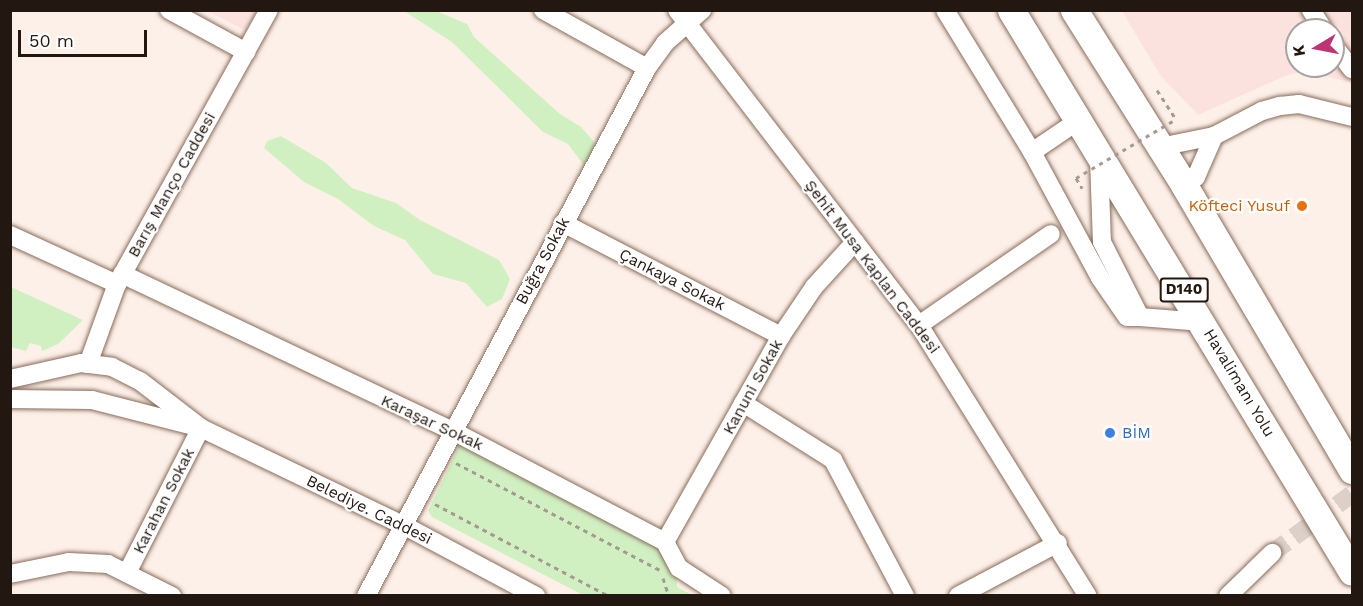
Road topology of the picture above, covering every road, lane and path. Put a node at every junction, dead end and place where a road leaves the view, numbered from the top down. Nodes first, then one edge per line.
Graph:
1 (169, 10) edge
2 (269, 10) edge
3 (543, 10) edge
4 (702, 10) edge
5 (945, 10) edge
6 (1011, 10) edge
7 (1074, 10) edge
8 (681, 16) edge
9 (246, 52) junction
10 (647, 68) junction
11 (1157, 90) dead end
12 (1353, 117) edge
13 (1079, 120) junction
14 (1214, 136) junction
15 (1160, 147) junction
16 (1032, 152) junction
17 (1099, 152) junction
18 (1076, 178) dead end
19 (1184, 185) junction
20 (563, 223) junction
21 (1051, 234) dead end
22 (10, 236) edge
23 (855, 242) junction
24 (120, 279) junction
25 (1140, 317) junction
26 (1203, 322) junction
27 (919, 325) junction
28 (781, 336) junction
29 (88, 364) junction
30 (10, 379) edge
31 (10, 399) edge
32 (743, 403) junction
33 (201, 428) junction
34 (452, 430) junction
35 (1353, 470) edge
36 (449, 473) dead end
37 (439, 494) dead end
38 (405, 526) junction
39 (665, 542) junction
40 (1058, 543) junction
41 (1272, 553) tunnel mouth
42 (1353, 572) edge
43 (127, 573) junction
44 (10, 574) edge
45 (172, 596) edge
46 (366, 596) edge
47 (536, 596) edge
48 (609, 596) edge
49 (669, 596) edge
50 (722, 596) edge
51 (905, 596) edge
52 (958, 596) edge
53 (1088, 596) edge
54 (1228, 596) edge

1 - 9 street
2 - 9 street, Barış Manço Caddesi
3 - 10 street
4 - 8 street, Buğra Sokak
5 - 16 street
6 - 13 highway, Havalimanı Yolu / D140
7 - 15 highway
8 - 10 street, Buğra Sokak
8 - 23 street, Şehit Musa Kaplan Caddesi
9 - 24 street, Barış Manço Caddesi
10 - 20 street, Buğra Sokak
11 - 18 path, bridge
12 - 14 street
13 - 16 street
13 - 17 highway, Havalimanı Yolu / D140
14 - 15 street
14 - 19 street
15 - 19 highway
16 - 25 street
17 - 25 street
17 - 26 highway, Havalimanı Yolu / D140
19 - 35 highway
20 - 28 street, Çankaya Sokak
20 - 34 street, Buğra Sokak
21 - 27 street
22 - 24 street, Karaşar Sokak
23 - 27 street, Şehit Musa Kaplan Caddesi
23 - 28 street, Kanuni Sokak
24 - 29 street, Barış Manço Caddesi
24 - 34 street, Karaşar Sokak
25 - 26 street
26 - 42 highway, Havalimanı Yolu / D140
27 - 40 street, Şehit Musa Kaplan Caddesi
28 - 32 street, Kanuni Sokak
29 - 30 street
29 - 33 street
31 - 33 street
32 - 39 street, Kanuni Sokak
32 - 51 street
33 - 38 street, Belediye. Caddesi
33 - 43 street, Karahan Sokak
34 - 38 street, Buğra Sokak
34 - 39 street, Karaşar Sokak
36 - 49 path
37 - 48 path
38 - 46 street, Buğra Sokak
38 - 47 street, Belediye. Caddesi
39 - 50 street
40 - 52 street
40 - 53 street, Şehit Musa Kaplan Caddesi
41 - 54 street
43 - 44 street
43 - 45 street

